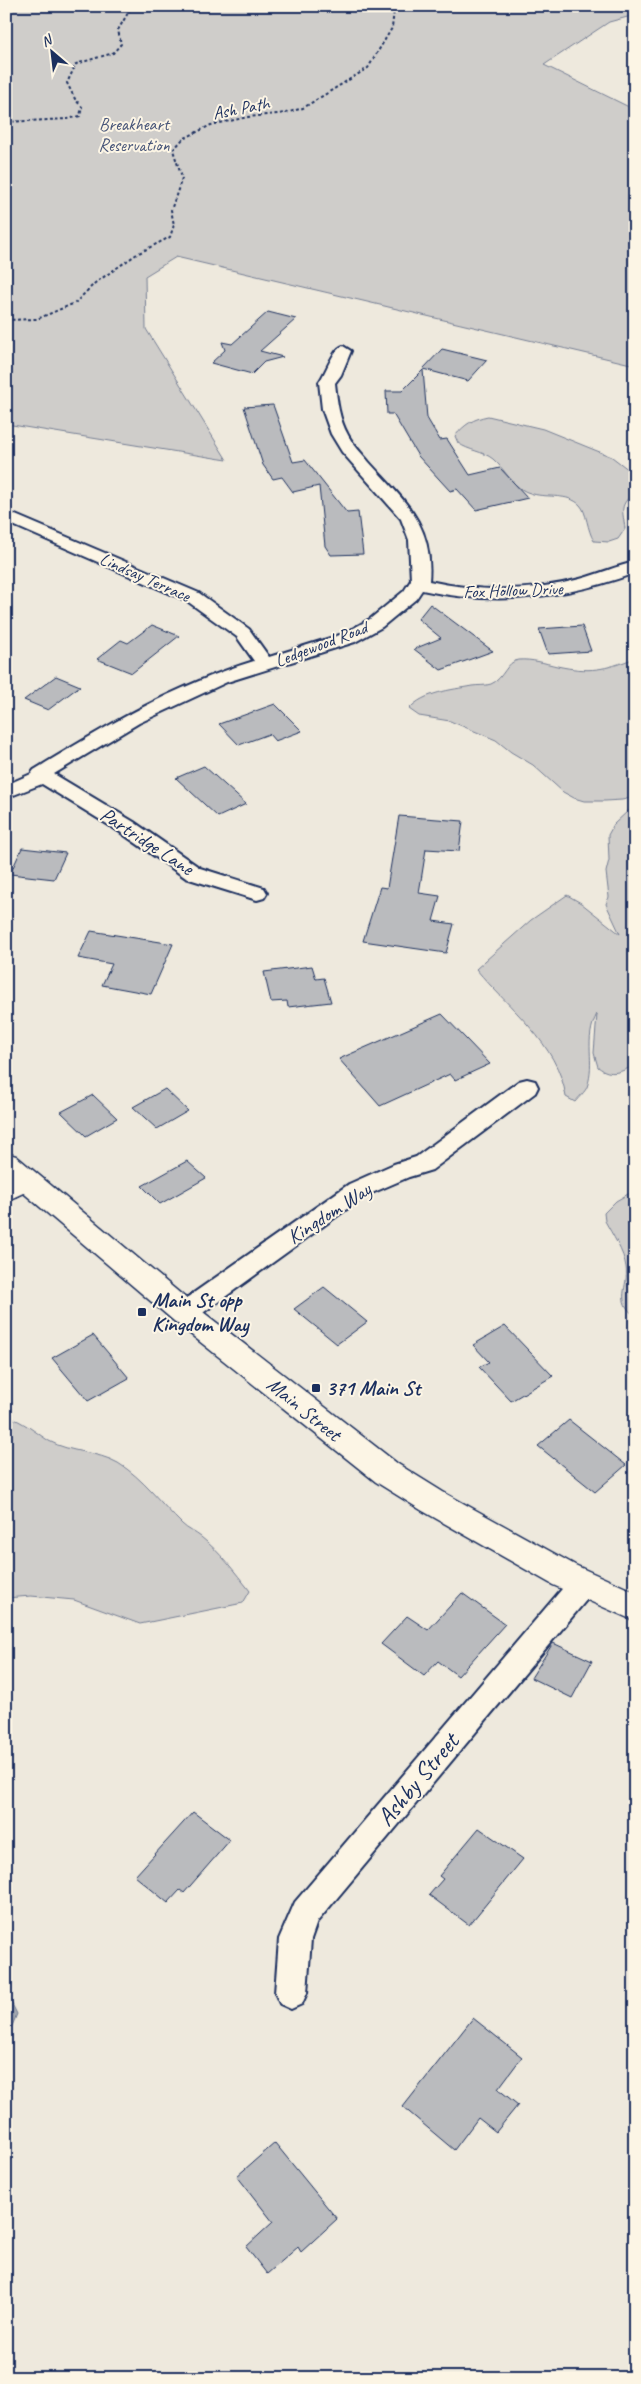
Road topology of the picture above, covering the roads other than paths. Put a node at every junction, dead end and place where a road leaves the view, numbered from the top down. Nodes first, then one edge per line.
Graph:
1 (343, 351) dead end
2 (6, 516) edge
3 (635, 566) edge
4 (417, 584) junction
5 (266, 664) junction
6 (43, 776) junction
7 (6, 792) edge
8 (257, 893) dead end
9 (527, 1087) dead end
10 (13, 1178) edge
11 (184, 1313) junction
12 (582, 1584) junction
13 (635, 1607) edge
14 (291, 1993) dead end

1 - 4 street
2 - 5 street, Lindsay Terrace
3 - 4 street, Fox Hollow Drive
4 - 5 street, Ledgewood Road
5 - 6 street, Ledgewood Road
6 - 7 street, Ledgewood Road
6 - 8 street, Partridge Lane
9 - 11 street, Kingdom Way
10 - 11 main road, Main Street
11 - 12 main road, Main Street
12 - 13 main road, Main Street
12 - 14 street, Ashby Street

